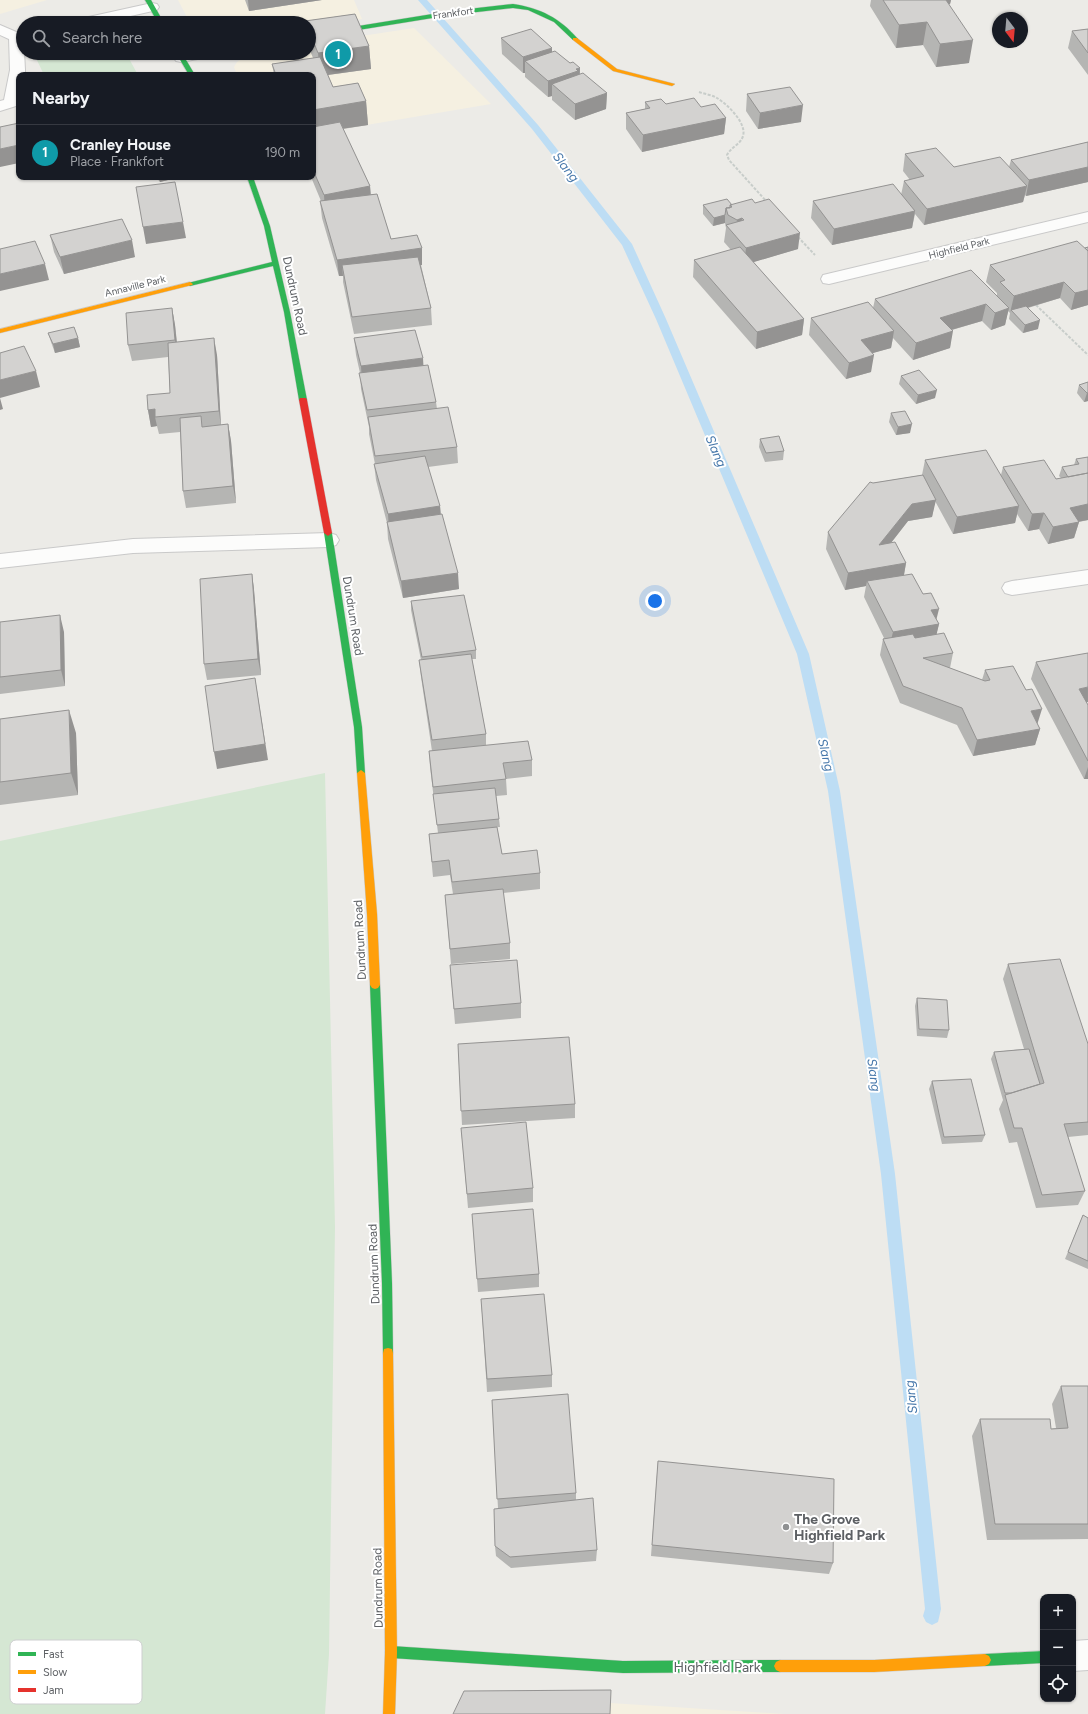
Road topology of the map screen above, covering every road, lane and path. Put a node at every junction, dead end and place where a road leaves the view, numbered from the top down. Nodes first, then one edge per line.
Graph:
1 (514, 3) edge
2 (150, 4) edge
3 (106, 16) edge
4 (157, 16) edge
5 (0, 29) edge
6 (316, 35) edge
7 (16, 36) edge
8 (19, 60) edge
9 (183, 60) edge
10 (18, 72) edge
11 (190, 72) edge
12 (672, 84) joint
13 (16, 90) edge
14 (0, 106) edge
15 (251, 180) edge
16 (769, 205) edge
17 (1088, 217) edge
18 (795, 233) edge
19 (275, 263) junction
20 (829, 279) joint
21 (1036, 305) edge
22 (0, 331) edge
23 (1088, 355) edge
24 (329, 540) junction
25 (0, 562) edge
26 (1088, 577) edge
27 (1012, 588) dead end
28 (391, 1652) junction
29 (1088, 1655) edge
30 (1076, 1656) edge
31 (1040, 1657) edge
32 (389, 1714) edge

1 - 6 main road, Frankfort
1 - 12 main road, Frankfort
2 - 3 street
2 - 4 main road
5 - 7 street
8 - 10 street
9 - 11 main road
12 - 16 path
13 - 14 street
15 - 19 main road, Dundrum Road
17 - 20 street, Highfield Park
18 - 20 path
19 - 22 main road, Annaville Park
19 - 24 main road, Dundrum Road
21 - 23 path
24 - 25 street
24 - 28 main road, Dundrum Road
26 - 27 street
28 - 31 main road, Highfield Park
28 - 32 main road, Dundrum Road
29 - 30 street

